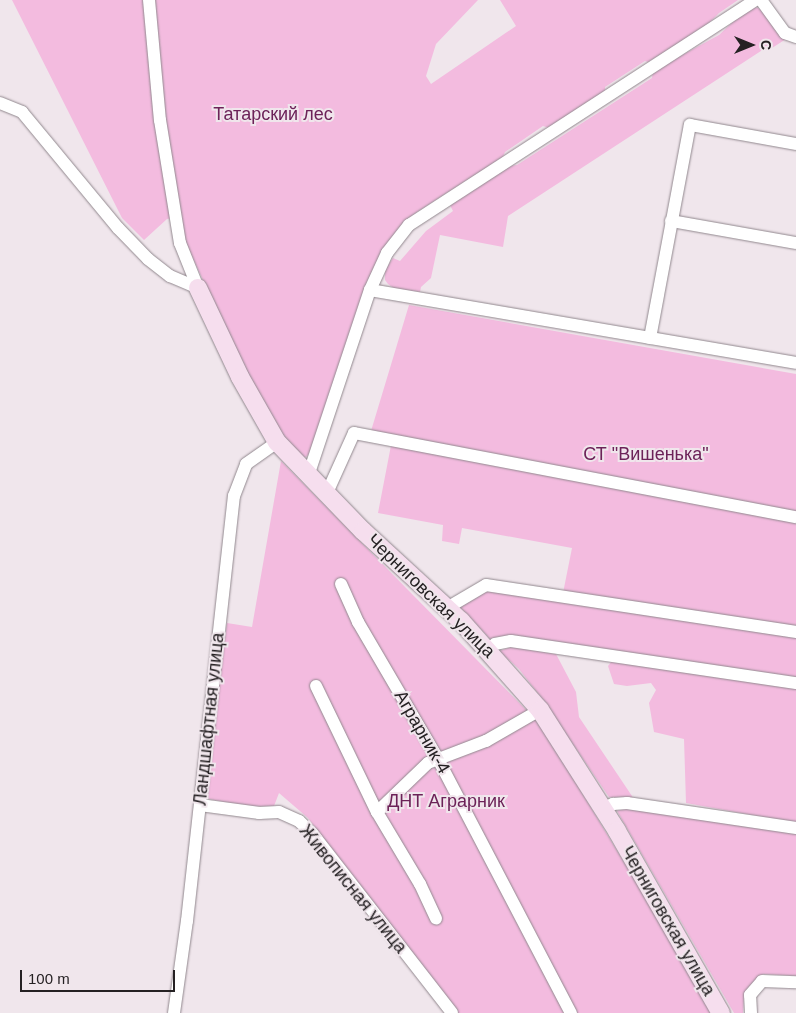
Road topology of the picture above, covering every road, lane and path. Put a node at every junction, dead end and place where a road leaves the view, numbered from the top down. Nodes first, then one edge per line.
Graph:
1 (148, 0) edge
2 (756, 0) edge
3 (761, 0) edge
4 (796, 37) edge
5 (0, 103) edge
6 (796, 144) edge
7 (671, 221) junction
8 (796, 243) edge
9 (198, 288) junction
10 (370, 290) junction
11 (650, 338) junction
12 (796, 363) edge
13 (277, 442) junction
14 (308, 476) junction
15 (326, 495) junction
16 (796, 517) edge
17 (341, 584) dead end
18 (447, 608) junction
19 (796, 632) edge
20 (487, 648) junction
21 (796, 683) edge
22 (316, 686) dead end
23 (540, 710) junction
24 (438, 759) junction
25 (200, 805) junction
26 (603, 808) junction
27 (377, 812) junction
28 (796, 828) edge
29 (436, 919) dead end
30 (796, 982) edge
31 (174, 1013) edge
32 (452, 1013) edge
33 (571, 1013) edge
34 (721, 1013) edge
35 (751, 1013) edge

1 - 9 street
2 - 10 street
3 - 4 street
5 - 9 street
6 - 7 street
7 - 8 street
7 - 11 street
9 - 13 street, Черниговская улица
10 - 11 street
10 - 14 street
11 - 12 street
13 - 14 street, Черниговская улица
13 - 25 street, Ландшафтная улица
14 - 15 street, Черниговская улица
15 - 16 street
15 - 18 street, Черниговская улица
17 - 24 street, Аграрник-4
18 - 19 street
18 - 20 street, Черниговская улица
20 - 21 street
20 - 23 street, Черниговская улица
22 - 27 street
23 - 24 street
23 - 26 street, Черниговская улица
24 - 27 street
24 - 33 street, Аграрник-4
25 - 31 street, Ландшафтная улица
25 - 32 street, Живописная улица
26 - 28 street
26 - 34 street, Черниговская улица
27 - 29 street
30 - 35 street

